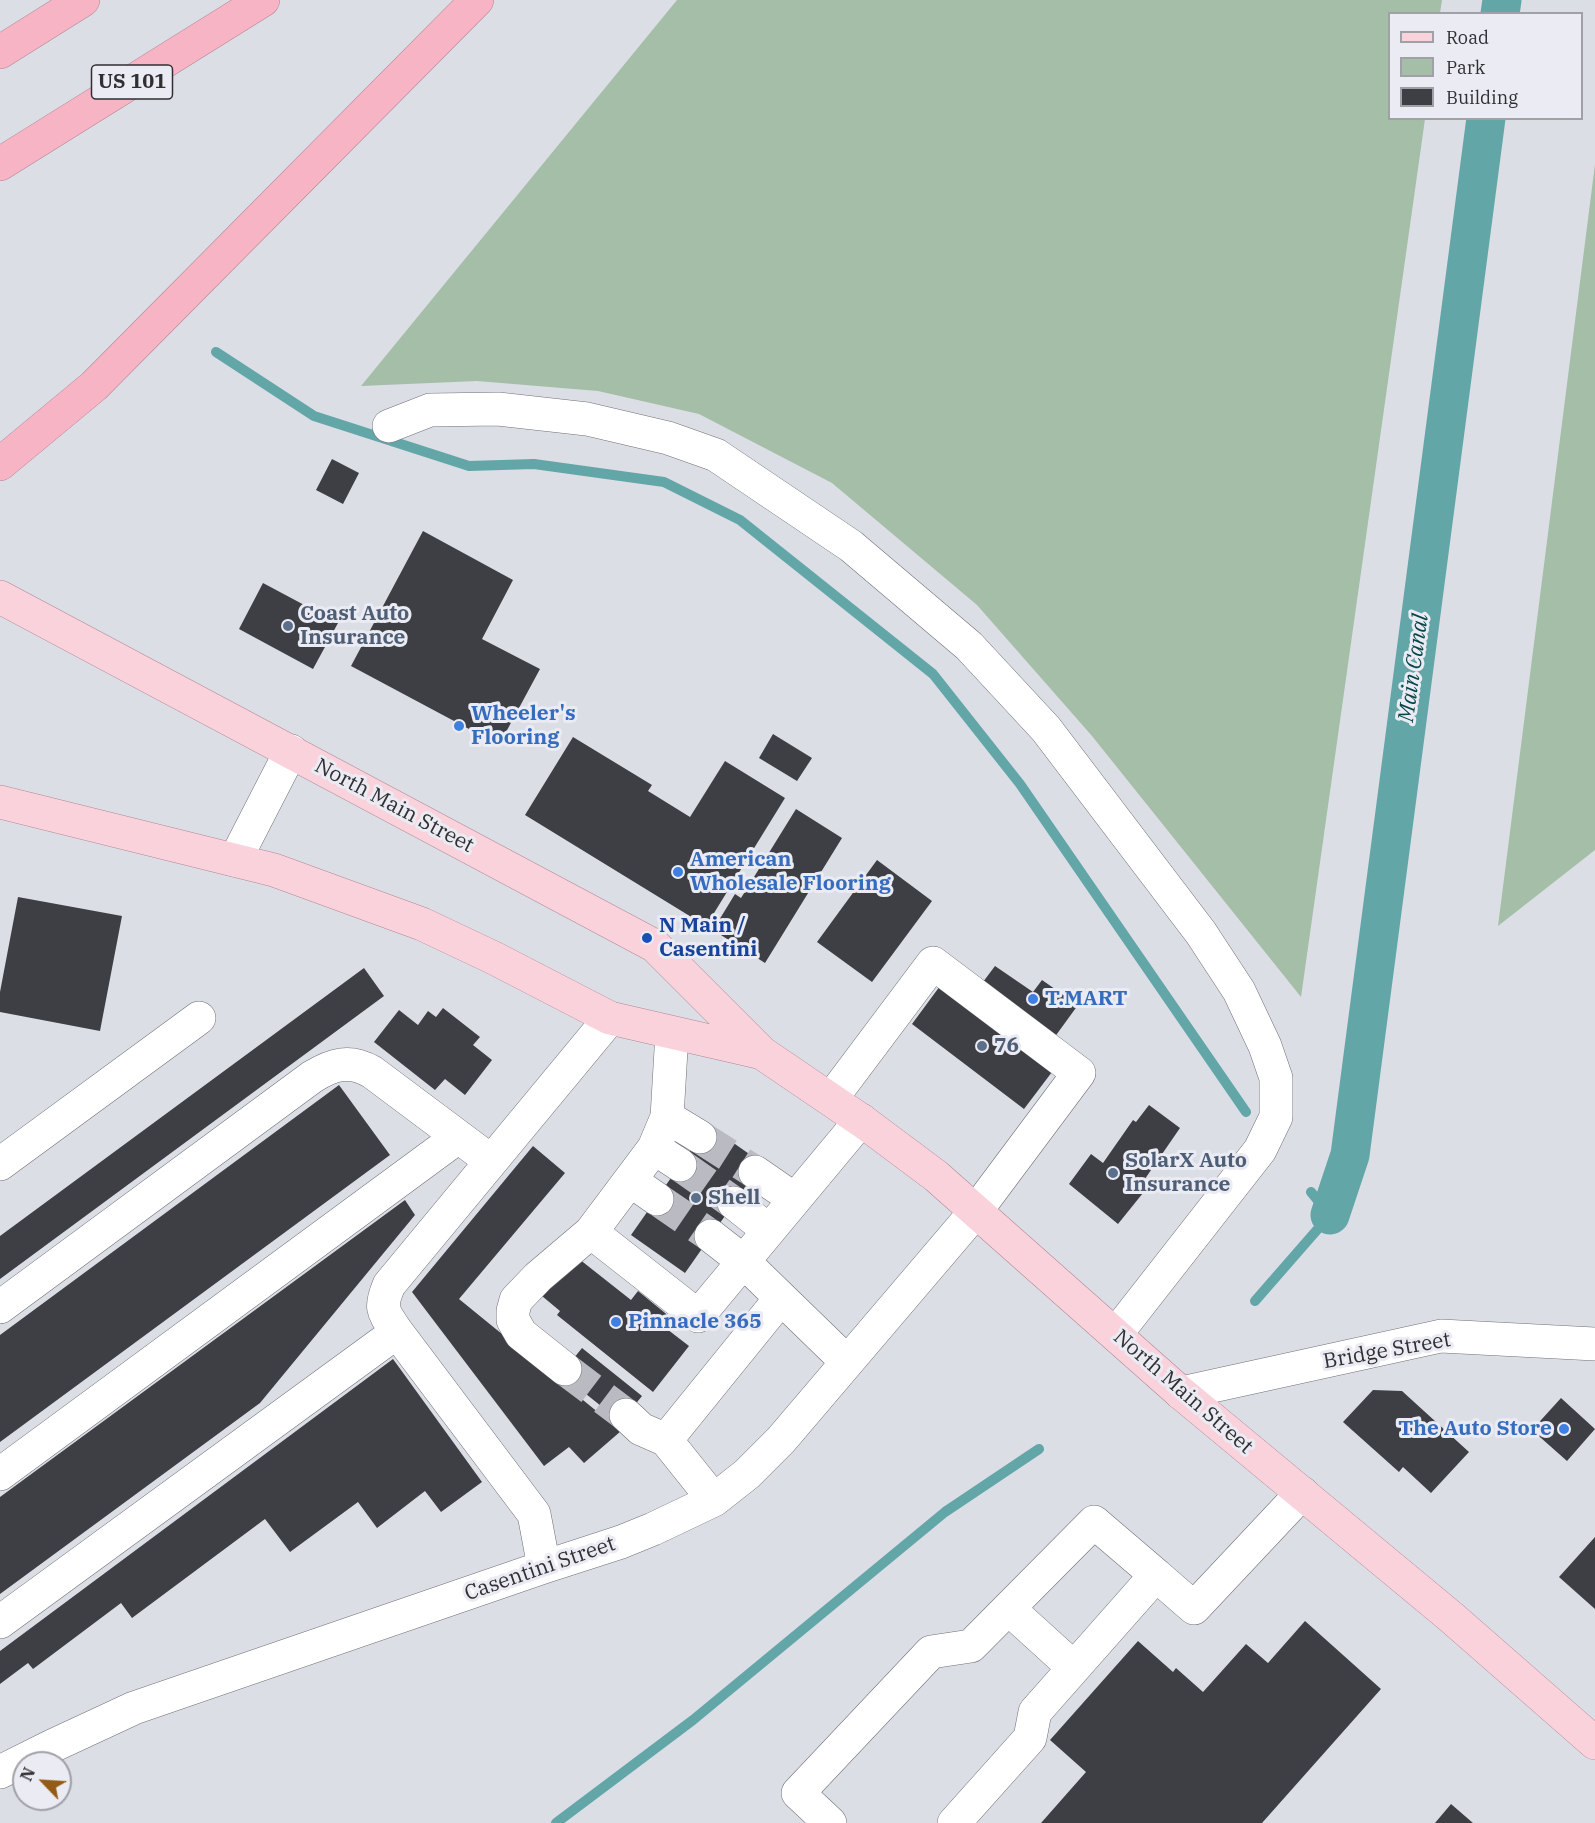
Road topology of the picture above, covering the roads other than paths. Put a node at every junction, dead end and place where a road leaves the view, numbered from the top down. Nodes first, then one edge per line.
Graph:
1 (83, 0) edge
2 (263, 0) edge
3 (477, 0) edge
4 (0, 52) edge
5 (0, 164) edge
6 (388, 426) dead end
7 (0, 464) edge
8 (0, 597) edge
9 (291, 751) junction
10 (0, 802) edge
11 (235, 860) junction
12 (199, 1018) dead end
13 (609, 1018) junction
14 (672, 1033) junction
15 (762, 1053) junction
16 (831, 1099) junction
17 (667, 1117) junction
18 (861, 1120) junction
19 (458, 1137) junction
20 (700, 1137) tunnel mouth
21 (491, 1161) junction
22 (0, 1164) edge
23 (755, 1172) tunnel mouth
24 (794, 1199) junction
25 (734, 1203) tunnel mouth
26 (976, 1211) junction
27 (768, 1230) junction
28 (591, 1232) junction
29 (711, 1236) tunnel mouth
30 (743, 1262) junction
31 (781, 1298) junction
32 (0, 1307) edge
33 (397, 1332) junction
34 (1116, 1334) junction
35 (1595, 1344) edge
36 (847, 1362) junction
37 (565, 1369) tunnel mouth
38 (1181, 1393) junction
39 (627, 1415) tunnel mouth
40 (666, 1440) junction
41 (0, 1474) edge
42 (1302, 1493) junction
43 (714, 1500) junction
44 (544, 1567) junction
45 (1156, 1575) junction
46 (1009, 1609) junction
47 (0, 1622) edge
48 (1074, 1668) junction
49 (1595, 1743) edge
50 (0, 1772) edge
51 (830, 1823) edge
52 (955, 1823) edge

1 - 4 highway
2 - 5 highway, US 101
3 - 7 highway
6 - 34 street
8 - 9 main road, North Main Street
9 - 11 street
9 - 15 main road, North Main Street
10 - 11 main road, North Main Street
11 - 13 main road, North Main Street
12 - 22 street
13 - 14 main road, North Main Street
13 - 21 street
14 - 15 main road, North Main Street
14 - 17 street
15 - 16 main road, North Main Street
16 - 18 main road, North Main Street
16 - 26 street, Casentini Street
17 - 20 street
17 - 28 street
18 - 24 street
18 - 26 main road, North Main Street
19 - 21 street
19 - 32 street
19 - 41 street
21 - 33 street
23 - 24 street
24 - 27 street
25 - 27 street
26 - 34 main road, North Main Street
26 - 36 street, Casentini Street
27 - 30 street
28 - 30 street
28 - 37 street
29 - 30 street
30 - 31 street
31 - 36 street
31 - 40 street
33 - 44 street
33 - 47 street
34 - 38 main road, North Main Street
35 - 38 street, Bridge Street
36 - 43 street, Casentini Street
38 - 42 main road, North Main Street
39 - 40 street
40 - 43 street
42 - 45 street
42 - 49 main road, North Main Street
43 - 44 street, Casentini Street
44 - 50 street, Casentini Street
45 - 46 street
45 - 48 street
46 - 48 street
46 - 51 street
48 - 52 street

